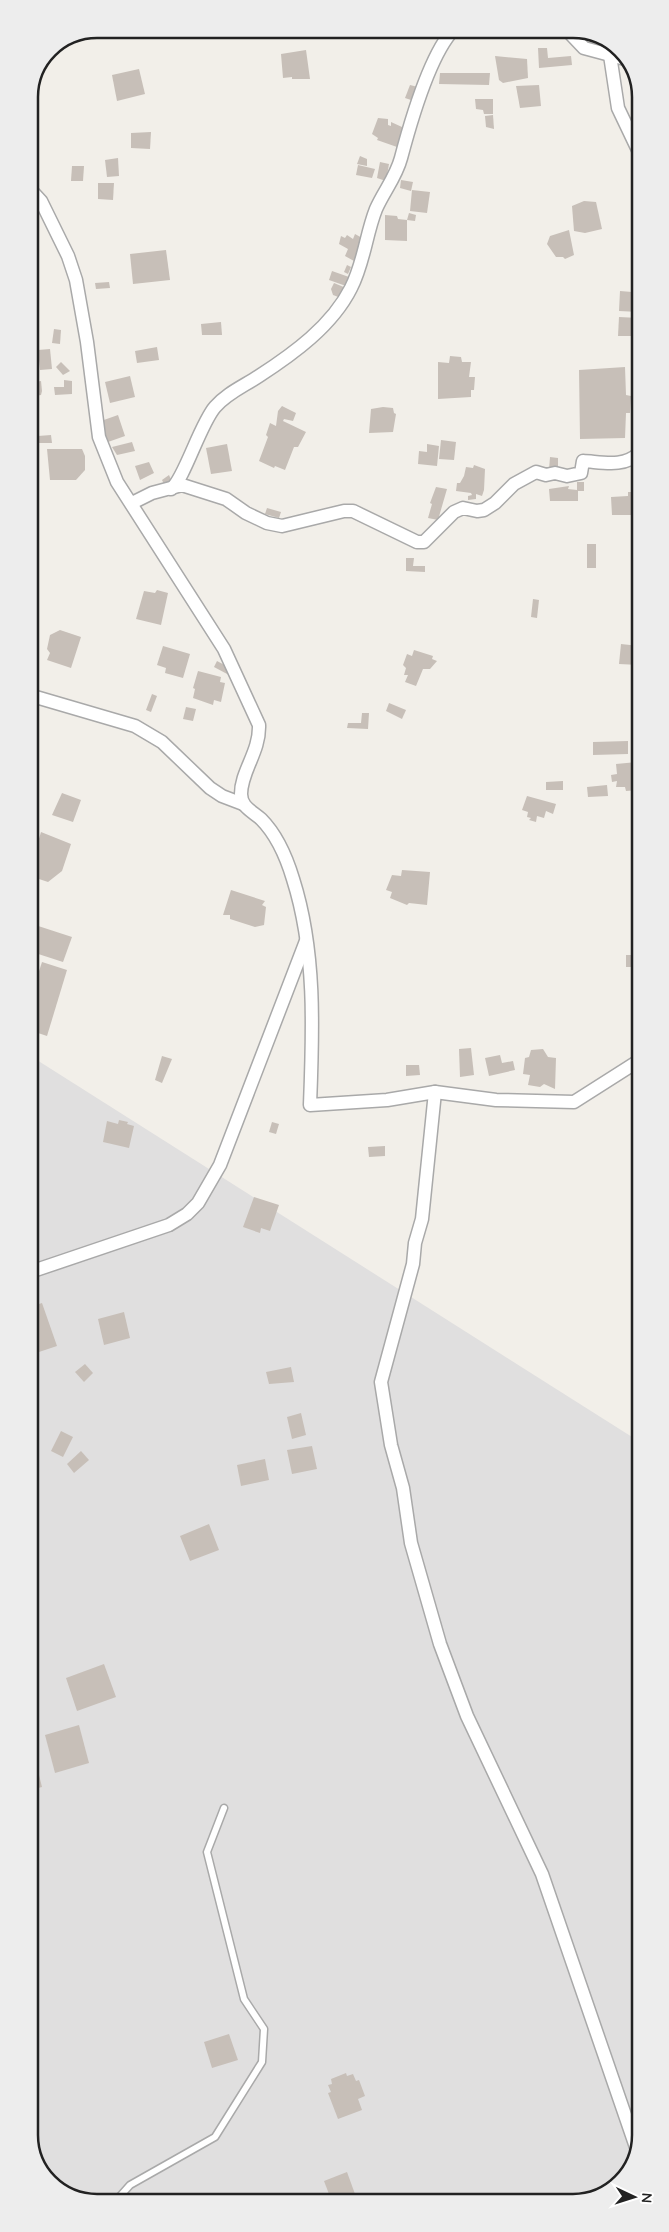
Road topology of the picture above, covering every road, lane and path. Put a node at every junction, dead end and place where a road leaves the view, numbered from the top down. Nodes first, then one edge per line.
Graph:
1 (447, 38) edge
2 (575, 38) edge
3 (604, 47) edge
4 (609, 50) edge
5 (632, 138) edge
6 (38, 198) edge
7 (632, 460) edge
8 (168, 490) junction
9 (132, 503) junction
10 (38, 697) edge
11 (243, 804) junction
12 (307, 939) junction
13 (632, 1065) edge
14 (435, 1092) junction
15 (38, 1269) edge
16 (224, 1808) dead end
17 (632, 2135) edge
18 (122, 2194) edge

1 - 8 street
2 - 3 street
4 - 5 street
6 - 9 street
7 - 8 street
8 - 9 street
9 - 11 street
10 - 11 street
11 - 12 street
12 - 14 street
12 - 15 street
13 - 14 street
14 - 17 street
16 - 18 lane

